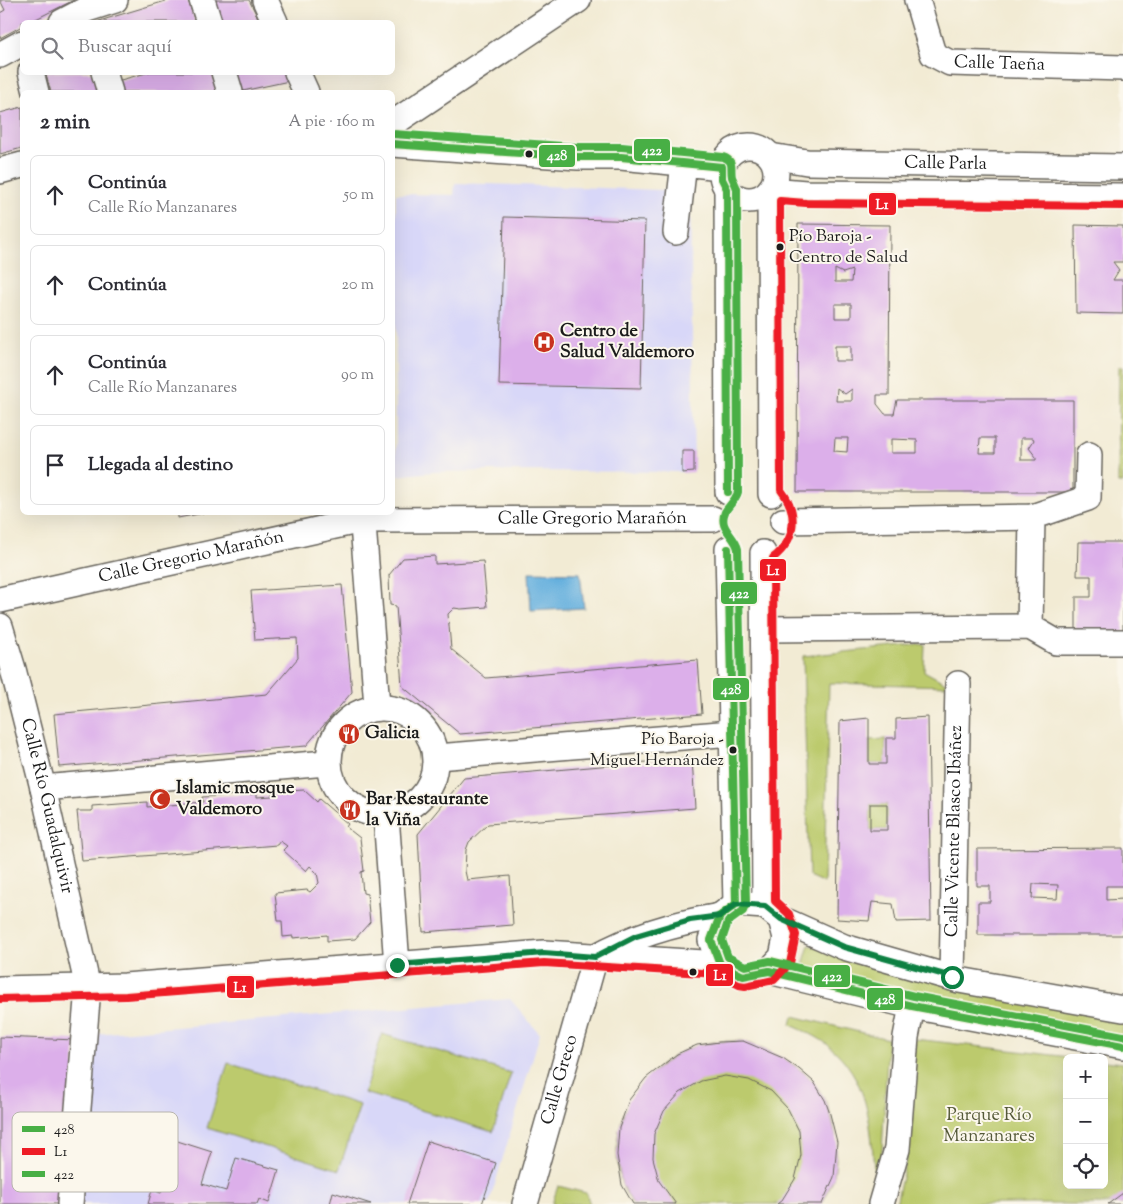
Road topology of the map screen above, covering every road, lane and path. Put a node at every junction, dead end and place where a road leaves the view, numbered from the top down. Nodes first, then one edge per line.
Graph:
1 (115, 0) edge
2 (202, 0) edge
3 (265, 0) edge
4 (578, 0) edge
5 (917, 0) edge
6 (547, 8) edge
7 (89, 16) edge
8 (71, 20) edge
9 (208, 20) edge
10 (274, 20) edge
11 (20, 44) edge
12 (0, 55) edge
13 (1123, 68) edge
14 (32, 75) edge
15 (106, 75) edge
16 (225, 75) edge
17 (298, 75) edge
18 (36, 90) edge
19 (109, 90) edge
20 (229, 90) edge
21 (305, 90) edge
22 (395, 122) edge
23 (395, 144) edge
24 (770, 156) junction
25 (684, 163) junction
26 (20, 166) edge
27 (1123, 166) edge
28 (0, 171) edge
29 (725, 178) junction
30 (770, 190) junction
31 (1123, 196) edge
32 (676, 232) dead end
33 (1089, 455) dead end
34 (728, 492) junction
35 (771, 494) junction
36 (362, 516) edge
37 (1032, 517) junction
38 (713, 519) junction
39 (783, 521) junction
40 (728, 549) junction
41 (763, 552) junction
42 (0, 600) edge
43 (0, 626) edge
44 (1030, 627) junction
45 (764, 629) junction
46 (1123, 642) edge
47 (958, 684) dead end
48 (377, 706) junction
49 (732, 733) junction
50 (437, 757) junction
51 (326, 763) junction
52 (43, 788) junction
53 (386, 816) junction
54 (728, 910) junction
55 (773, 912) junction
56 (595, 957) junction
57 (720, 964) junction
58 (397, 965) junction
59 (769, 971) junction
60 (952, 977) junction
61 (88, 988) junction
62 (0, 989) edge
63 (912, 1006) junction
64 (1123, 1009) edge
65 (1123, 1046) edge
66 (78, 1112) edge
67 (525, 1204) edge
68 (881, 1204) edge

1 - 7 street
2 - 9 street
3 - 10 street
4 - 6 street
5 - 13 street, Calle Taeña
6 - 22 street
7 - 8 street
11 - 12 street
14 - 18 street
15 - 19 street
16 - 20 street
17 - 21 street
23 - 25 street
24 - 27 street, Calle Parla
24 - 29 street
24 - 30 street
25 - 29 street
25 - 32 street
26 - 28 street
29 - 30 street
29 - 34 street
30 - 31 street, Calle Parla
30 - 35 street
33 - 37 street
34 - 35 street
34 - 38 street
35 - 39 street
36 - 38 street, Calle Gregorio Marañón
36 - 42 street, Calle Gregorio Marañón
36 - 48 street
37 - 39 street
37 - 44 street
38 - 40 street
39 - 41 street
40 - 41 street
40 - 49 street
41 - 45 street
43 - 52 street, Calle Río Guadalquivir
44 - 45 street
44 - 46 street
45 - 55 street
47 - 60 street, Calle Vicente Blasco Ibáñez
48 - 50 street
48 - 51 street
49 - 50 street
49 - 54 street
50 - 53 street
51 - 52 street
51 - 53 street
52 - 61 street, Calle Río Guadalquivir
53 - 58 street
54 - 55 street
54 - 56 street
54 - 57 street
55 - 59 street
55 - 60 street
56 - 57 street
56 - 58 street
56 - 67 street, Calle Greco
57 - 59 street
58 - 61 street
59 - 63 street
60 - 64 street
61 - 62 street
61 - 66 street, Calle Río Guadalquivir
63 - 65 street
63 - 68 street

